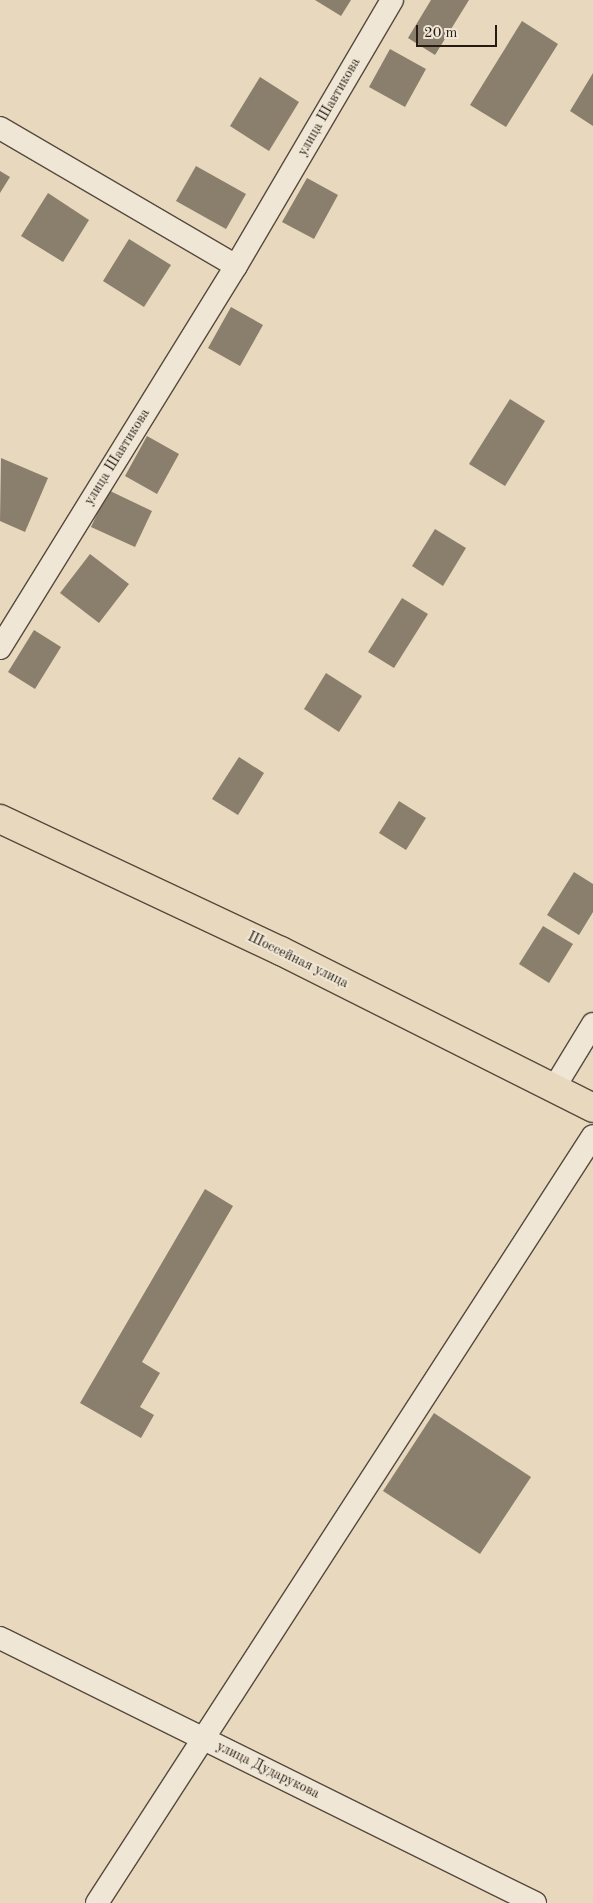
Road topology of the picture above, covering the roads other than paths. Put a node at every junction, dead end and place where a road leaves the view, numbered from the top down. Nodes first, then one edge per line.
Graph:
1 (392, 0) edge
2 (0, 128) edge
3 (236, 266) junction
4 (0, 648) edge
5 (0, 819) edge
6 (593, 1024) edge
7 (554, 1088) junction
8 (593, 1108) edge
9 (593, 1136) edge
10 (0, 1638) edge
11 (202, 1737) junction
12 (97, 1903) edge
13 (535, 1903) edge

1 - 3 street, улица Шавтикова
2 - 3 street
3 - 4 street, улица Шавтикова
5 - 7 highway, Шоссейная улица
6 - 7 street
7 - 8 highway, Шоссейная улица
9 - 11 street
10 - 11 street, улица Дударукова
11 - 12 street
11 - 13 street, улица Дударукова

